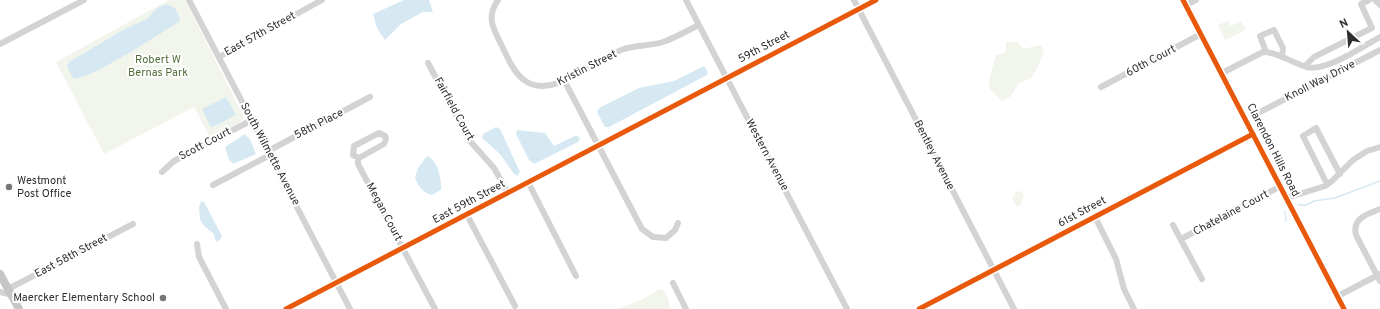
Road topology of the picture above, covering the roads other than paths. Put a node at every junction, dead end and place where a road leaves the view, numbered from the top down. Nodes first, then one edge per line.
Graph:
1 (84, 0) edge
2 (189, 0) edge
3 (322, 0) edge
4 (498, 0) edge
5 (686, 0) edge
6 (854, 0) edge
7 (876, 0) edge
8 (1196, 0) edge
9 (1370, 0) edge
10 (1375, 0) edge
11 (1185, 3) edge
12 (1380, 5) edge
13 (859, 9) junction
14 (699, 25) junction
15 (1201, 34) junction
16 (1380, 37) edge
17 (0, 44) edge
18 (1380, 50) edge
19 (1266, 52) junction
20 (219, 57) junction
21 (1282, 57) junction
22 (428, 63) dead end
23 (1305, 66) junction
24 (1222, 73) junction
25 (727, 78) junction
26 (564, 80) junction
27 (1100, 87) dead end
28 (370, 98) dead end
29 (661, 112) joint
30 (1260, 112) dead end
31 (252, 120) junction
32 (1253, 134) junction
33 (598, 146) junction
34 (1380, 147) edge
35 (269, 153) junction
36 (358, 158) junction
37 (162, 172) dead end
38 (1340, 174) junction
39 (528, 182) junction
40 (1327, 184) junction
41 (213, 185) dead end
42 (1281, 186) junction
43 (508, 193) junction
44 (1287, 198) junction
45 (1380, 209) edge
46 (467, 214) junction
47 (1095, 217) junction
48 (678, 223) dead end
49 (133, 224) dead end
50 (1173, 225) dead end
51 (1181, 239) junction
52 (197, 244) dead end
53 (403, 248) junction
54 (993, 270) junction
55 (0, 275) edge
56 (576, 276) dead end
57 (1379, 277) edge
58 (1202, 279) dead end
59 (336, 283) junction
60 (673, 283) dead end
61 (0, 292) edge
62 (10, 292) junction
63 (1338, 296) junction
64 (515, 306) dead end
65 (19, 309) edge
66 (226, 309) edge
67 (286, 309) edge
68 (350, 309) edge
69 (434, 309) edge
70 (686, 309) edge
71 (847, 309) edge
72 (919, 309) edge
73 (1014, 309) edge
74 (1134, 309) edge
75 (1344, 309) edge

1 - 17 street
2 - 20 street, South Wilmette Avenue
3 - 20 street, East 57th Street
4 - 26 street, Kristin Street
5 - 14 street, Western Avenue
6 - 13 street, Bentley Avenue
7 - 13 street, 59th Street
8 - 11 street
9 - 23 street
10 - 12 street
11 - 15 street, Clarendon Hills Road
13 - 25 street, 59th Street
13 - 54 street, Bentley Avenue
14 - 25 street, Western Avenue
14 - 26 street, Kristin Street
15 - 24 street, Clarendon Hills Road
15 - 27 street, 60th Court
16 - 23 street
18 - 30 street, Knoll Way Drive
19 - 21 street
19 - 21 street
19 - 24 street
20 - 31 street, South Wilmette Avenue
21 - 23 street
22 - 43 street, Fairfield Court
24 - 32 street, Clarendon Hills Road
25 - 29 street, 59th Street
25 - 71 street, Western Avenue
26 - 33 street
28 - 35 street, 58th Place
29 - 33 street, East 59th Street
31 - 35 street, South Wilmette Avenue
31 - 37 street, Scott Court
32 - 42 street, Clarendon Hills Road
32 - 47 street, 61st Street
33 - 39 street, East 59th Street
33 - 48 street
34 - 38 street
35 - 41 street
35 - 59 street, South Wilmette Avenue
36 - 36 street, Megan Court
36 - 53 street, Megan Court
38 - 40 street
38 - 40 street
39 - 43 street, East 59th Street
39 - 56 street
40 - 44 street
42 - 44 street, Clarendon Hills Road
42 - 51 street, Chatelaine Court
43 - 46 street, East 59th Street
44 - 63 street, Clarendon Hills Road
45 - 57 street
46 - 53 street, East 59th Street
46 - 64 street
47 - 54 street, 61st Street
47 - 74 street
49 - 62 street, East 58th Street
50 - 51 street, Chatelaine Court
51 - 58 street, Chatelaine Court
52 - 66 street
53 - 59 street, East 59th Street
53 - 69 street, Megan Court
54 - 72 street, 61st Street
54 - 73 street, Bentley Avenue
55 - 62 main road
57 - 63 street
59 - 67 street, East 59th Street
59 - 68 street, South Wilmette Avenue
60 - 70 street
61 - 62 street
62 - 65 main road
63 - 75 street, Clarendon Hills Road

